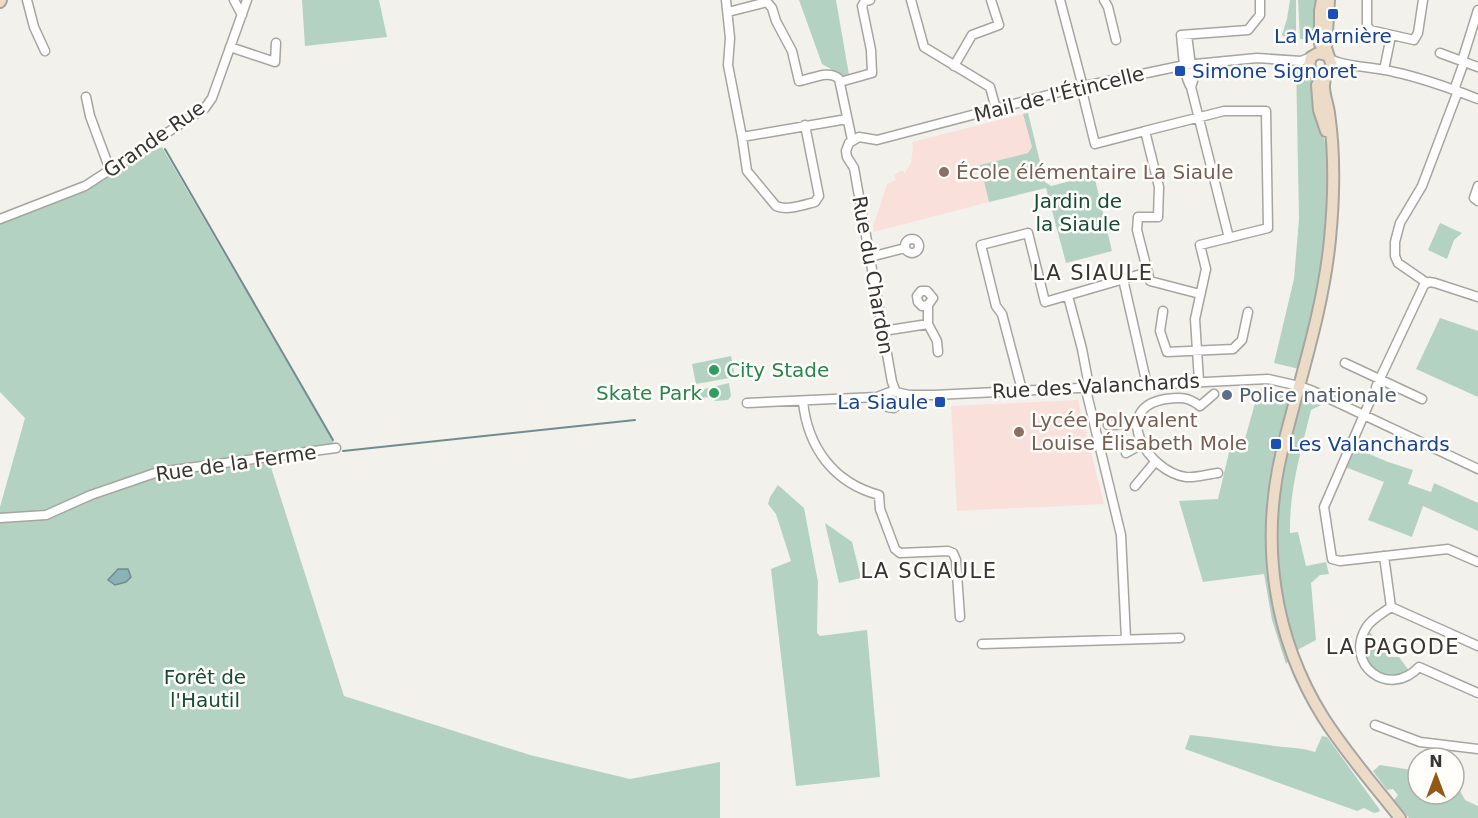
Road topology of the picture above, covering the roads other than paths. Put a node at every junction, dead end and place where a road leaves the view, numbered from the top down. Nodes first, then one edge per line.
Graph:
1 (27, 0) edge
2 (234, 0) edge
3 (247, 0) edge
4 (726, 0) edge
5 (870, 0) edge
6 (911, 0) edge
7 (991, 0) edge
8 (1060, 0) edge
9 (1104, 0) edge
10 (1260, 0) edge
11 (1322, 0) edge
12 (1329, 0) edge
13 (1367, 0) edge
14 (1423, 0) edge
15 (1478, 10) edge
16 (728, 12) junction
17 (242, 15) junction
18 (1391, 36) junction
19 (1116, 40) dead end
20 (276, 43) dead end
21 (230, 47) junction
22 (45, 51) dead end
23 (1440, 53) dead end
24 (1463, 62) junction
25 (1321, 63) junction
26 (1188, 64) junction
27 (954, 66) junction
28 (1478, 67) edge
29 (1384, 70) junction
30 (840, 82) junction
31 (1082, 87) junction
32 (1456, 90) junction
33 (86, 97) dead end
34 (1478, 99) edge
35 (996, 110) junction
36 (1198, 117) junction
37 (847, 119) junction
38 (806, 125) junction
39 (1145, 132) junction
40 (742, 137) junction
41 (852, 140) junction
42 (110, 170) junction
43 (1478, 186) edge
44 (1478, 201) edge
45 (0, 219) edge
46 (1228, 238) junction
47 (905, 248) dead end
48 (870, 257) junction
49 (1148, 272) junction
50 (1123, 279) junction
51 (1427, 283) junction
52 (1200, 294) junction
53 (1068, 296) junction
54 (1478, 297) edge
55 (928, 305) dead end
56 (1163, 311) dead end
57 (1248, 312) dead end
58 (928, 324) junction
59 (883, 331) junction
60 (1197, 351) junction
61 (938, 352) dead end
62 (1344, 363) dead end
63 (1145, 376) dead end
64 (1199, 381) junction
65 (1087, 386) junction
66 (1299, 386) junction
67 (1376, 387) junction
68 (1022, 390) junction
69 (1214, 394) dead end
70 (888, 395) junction
71 (911, 396) junction
72 (1422, 399) dead end
73 (803, 402) junction
74 (747, 403) dead end
75 (900, 404) junction
76 (1365, 411) junction
77 (1137, 424) junction
78 (1108, 425) dead end
79 (1142, 444) junction
80 (336, 448) dead end
81 (1126, 453) dead end
82 (1155, 462) junction
83 (1478, 469) edge
84 (1218, 473) dead end
85 (1135, 486) dead end
86 (0, 518) edge
87 (1384, 556) junction
88 (1478, 562) edge
89 (1390, 607) junction
90 (960, 617) dead end
91 (1179, 638) dead end
92 (1126, 639) junction
93 (982, 644) dead end
94 (1478, 646) edge
95 (1478, 693) edge
96 (1375, 724) dead end
97 (1478, 749) edge
98 (1400, 818) edge

1 - 22 street
2 - 17 street
3 - 17 street, Grande Rue
4 - 16 street
5 - 30 street
6 - 27 street
7 - 27 street
8 - 31 street
9 - 19 street
10 - 26 street
11 - 25 main road
12 - 25 main road
13 - 18 street
14 - 18 street
15 - 24 street
16 - 30 street
16 - 40 street
17 - 21 street, Grande Rue
18 - 29 street
20 - 21 street
21 - 42 street, Grande Rue
23 - 24 street
24 - 28 street
24 - 32 street
25 - 26 street, Mail de l'Étincelle
25 - 29 street, Mail de l'Étincelle
25 - 66 main road
26 - 31 street, Mail de l'Étincelle
26 - 36 street
27 - 35 street
29 - 32 street, Mail de l'Étincelle
30 - 37 street
31 - 35 street, Mail de l'Étincelle
31 - 39 street
32 - 34 street, Mail de l'Étincelle
32 - 51 street
33 - 42 street
35 - 41 street, Mail de l'Étincelle
36 - 39 street
36 - 46 street
36 - 46 street
37 - 38 street
37 - 41 street
38 - 40 street
38 - 40 street
39 - 49 street
41 - 48 street, Rue du Chardon
42 - 45 street, Grande Rue
43 - 44 street
46 - 52 street
47 - 48 street
48 - 59 street, Rue du Chardon
49 - 50 street
49 - 52 street
50 - 53 street
50 - 63 street
51 - 54 street
51 - 67 street
52 - 60 street
53 - 65 street
53 - 68 street
55 - 58 street
56 - 60 street
57 - 60 street
58 - 59 street
58 - 61 street
59 - 70 street, Rue du Chardon
60 - 64 street
62 - 67 street
64 - 65 street, Rue des Valanchards
64 - 66 street, Rue des Valanchards
65 - 68 street, Rue des Valanchards
65 - 92 street
66 - 76 street, Rue des Valanchards
66 - 98 main road
67 - 72 street
67 - 76 street
68 - 71 street, Rue des Valanchards
69 - 77 street
70 - 71 street, Rue des Valanchards
70 - 73 street, Rue des Valanchards
70 - 75 street, Rue du Chardon
70 - 75 street
71 - 75 street
73 - 74 street, Rue des Valanchards
73 - 90 street
76 - 83 street, Rue des Valanchards
76 - 87 street
77 - 78 street
77 - 79 street
79 - 81 street
79 - 82 street
80 - 86 street, Rue de la Ferme
82 - 84 street
82 - 85 street
87 - 88 street
87 - 89 street
89 - 94 street
89 - 95 street
91 - 92 street
92 - 93 street
96 - 97 street

